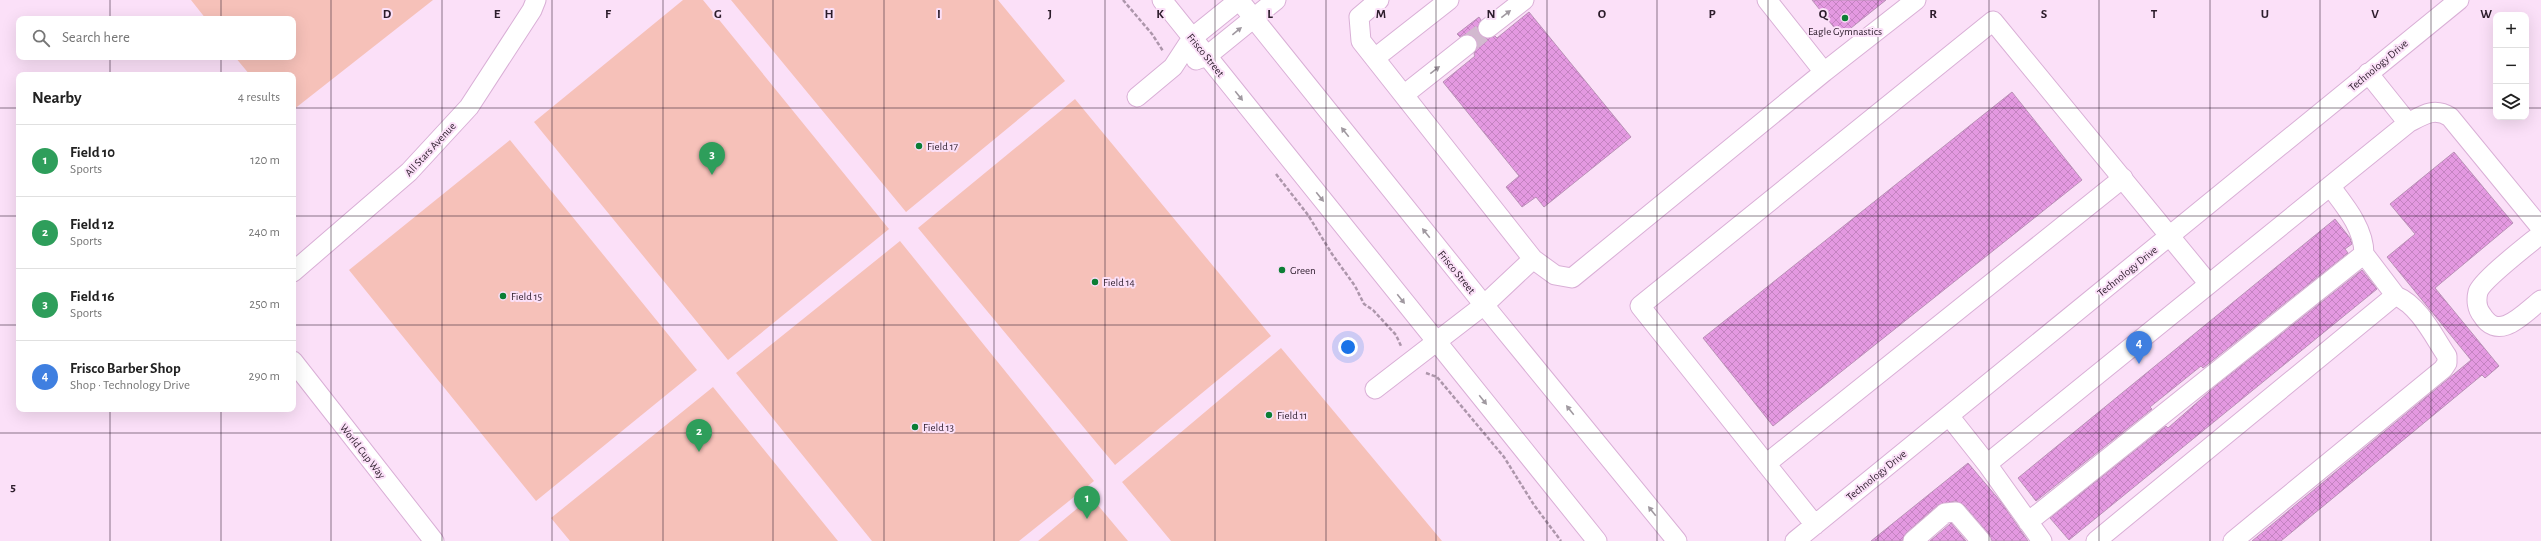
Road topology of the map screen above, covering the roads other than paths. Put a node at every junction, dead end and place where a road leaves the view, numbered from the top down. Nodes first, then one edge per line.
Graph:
1 (536, 0) edge
2 (1162, 0) edge
3 (1239, 0) edge
4 (1276, 0) edge
5 (1379, 0) edge
6 (1449, 0) edge
7 (1524, 0) edge
8 (1766, 0) edge
9 (1916, 0) edge
10 (2459, 0) edge
11 (1254, 18) junction
12 (1488, 28) tunnel mouth
13 (1192, 38) junction
14 (1467, 45) tunnel mouth
15 (1207, 56) junction
16 (1375, 58) junction
17 (1174, 67) junction
18 (1824, 72) junction
19 (2368, 73) junction
20 (1405, 94) junction
21 (1137, 96) dead end
22 (2408, 123) junction
23 (2122, 178) junction
24 (2330, 186) junction
25 (2541, 228) edge
26 (2541, 234) edge
27 (2171, 236) junction
28 (2364, 254) junction
29 (1533, 258) junction
30 (296, 269) edge
31 (2208, 284) junction
32 (2396, 296) junction
33 (2541, 300) edge
34 (1484, 305) junction
35 (1436, 342) junction
36 (296, 365) edge
37 (1375, 389) dead end
38 (1949, 416) junction
39 (1766, 464) junction
40 (1987, 464) junction
41 (2028, 522) junction
42 (1807, 535) edge
43 (434, 541) edge
44 (1597, 541) edge
45 (1677, 541) edge
46 (1913, 541) edge
47 (1981, 541) edge
48 (2042, 541) edge
49 (2096, 541) edge
50 (2233, 541) edge

1 - 30 street, All Stars Avenue
2 - 13 street, Frisco Street
3 - 11 street, Frisco Street
3 - 13 street
4 - 11 street
5 - 16 street
6 - 16 street
12 -> 7 street
8 - 18 street
9 - 18 street
10 - 19 street, Technology Drive
15 -> 11 street
34 -> 11 street, Frisco Street
13 - 15 street, Frisco Street
13 - 17 street
20 -> 14 street
15 - 17 street
15 -> 35 street, Frisco Street
16 - 20 street
17 - 21 street
18 - 29 street
19 - 22 street
19 - 27 street, Technology Drive
20 - 29 street
22 - 24 street
22 - 25 street
23 - 27 street
23 - 39 street
23 - 39 street
24 - 28 street
24 - 31 street
26 - 33 street
27 - 31 street
27 - 38 street, Technology Drive
28 - 32 street
28 - 41 street
29 - 34 street
31 - 40 street
32 - 49 street
32 - 50 street
34 - 35 street
45 -> 34 street, Frisco Street
35 - 37 street
35 -> 44 street, Frisco Street
36 - 43 street, World Cup Way
38 - 40 street
38 - 42 street, Technology Drive
39 - 42 street
40 - 41 street
41 - 48 street
46 - 47 street

